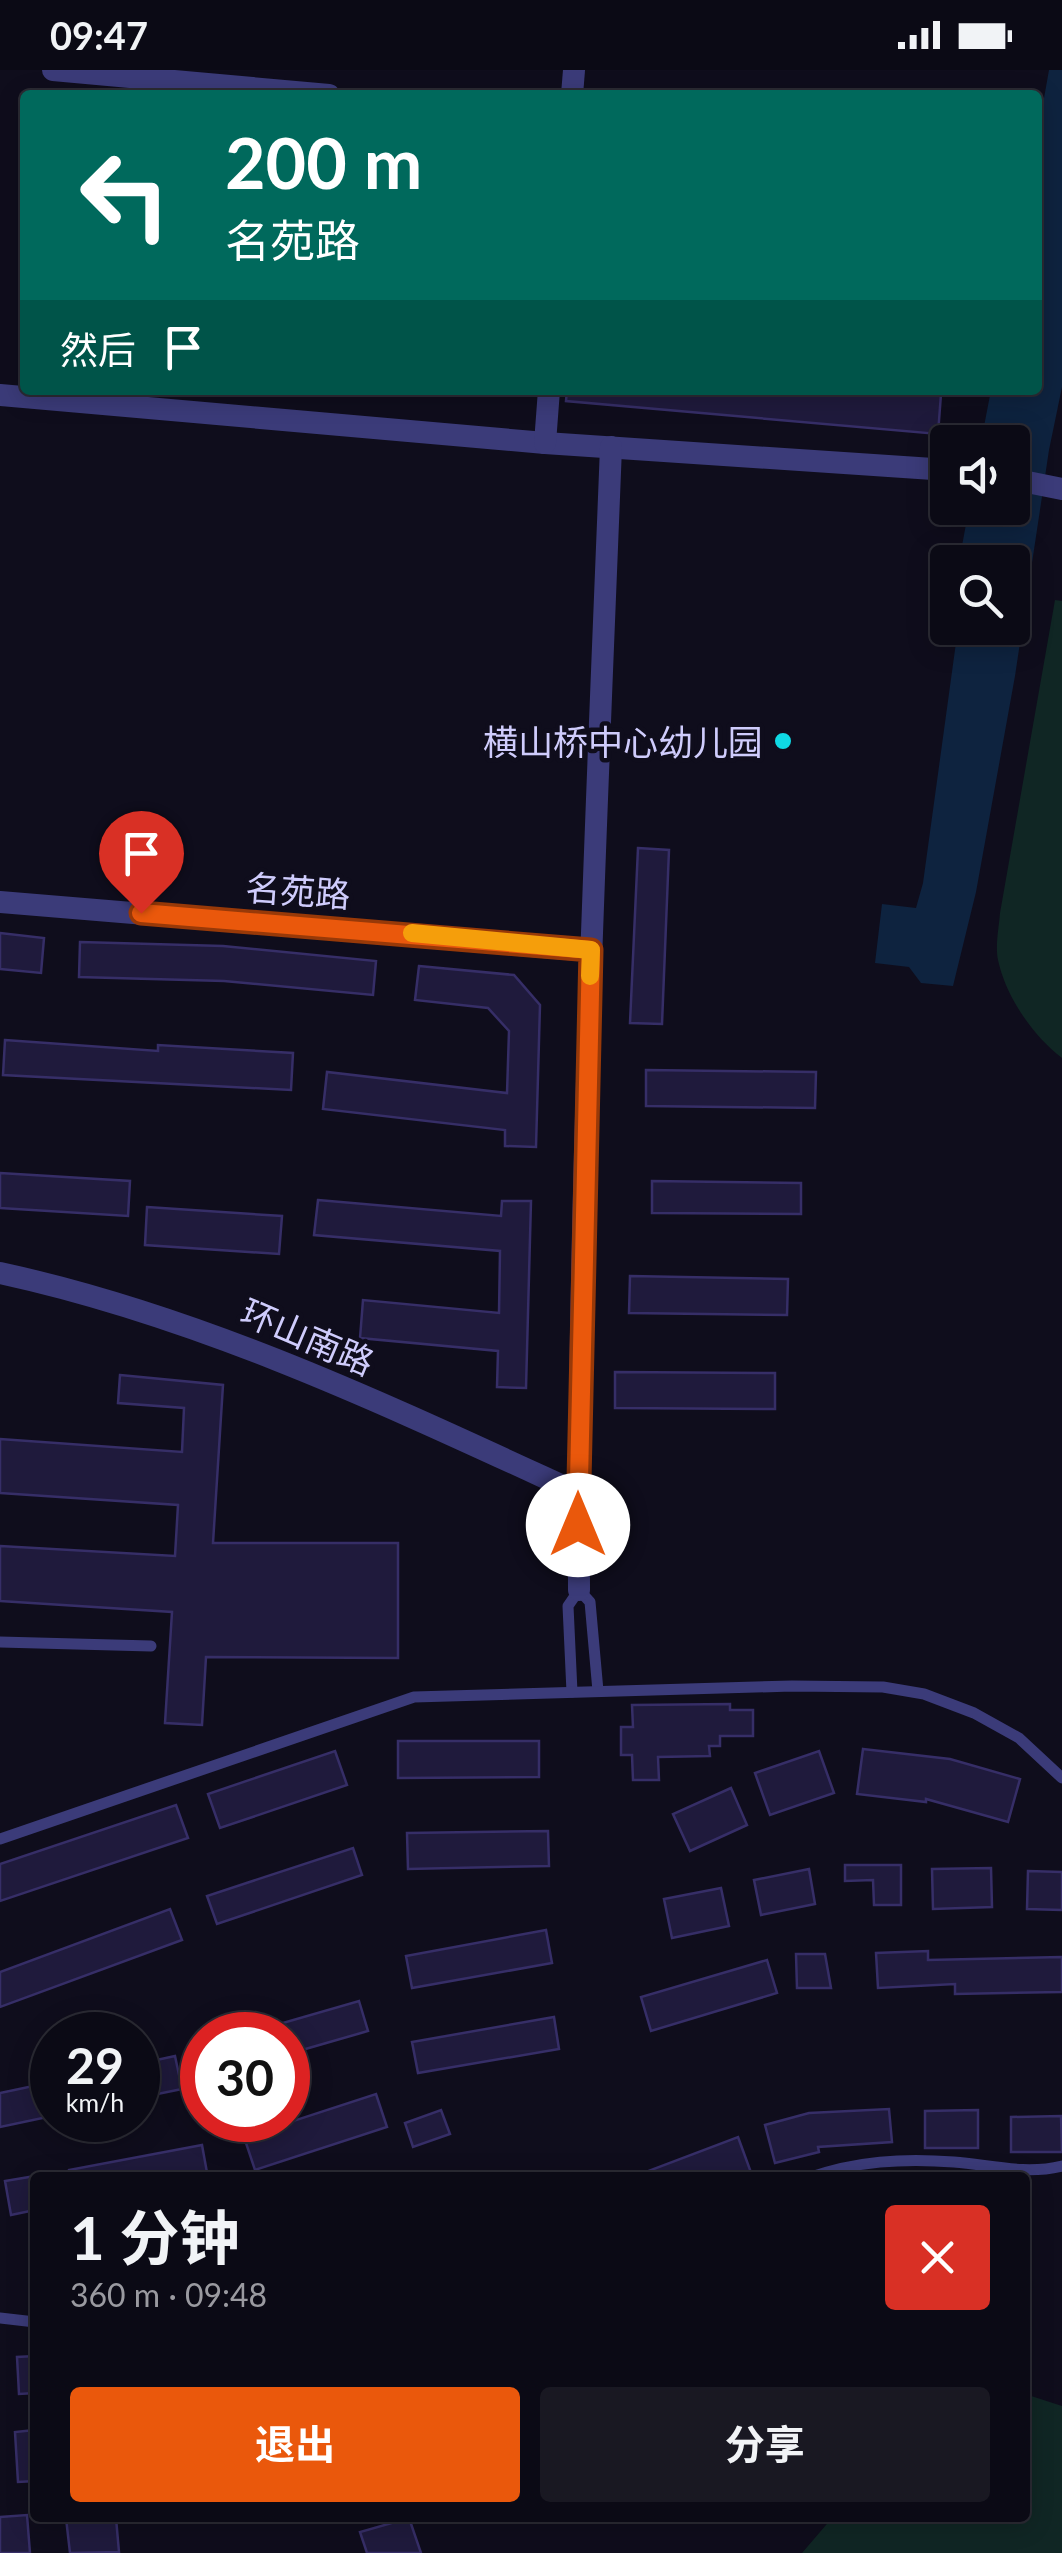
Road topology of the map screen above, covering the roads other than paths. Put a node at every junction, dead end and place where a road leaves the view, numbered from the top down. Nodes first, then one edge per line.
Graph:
1 (53, 70) edge
2 (267, 85) edge
3 (298, 90) edge
4 (549, 395) edge
5 (0, 396) edge
6 (240, 402) edge
7 (545, 443) junction
8 (610, 448) junction
9 (930, 469) edge
10 (1030, 483) edge
11 (1060, 488) edge
12 (0, 902) edge
13 (591, 950) junction
14 (0, 1273) edge
15 (578, 1492) junction
16 (579, 1590) junction
17 (0, 1642) edge
18 (151, 1646) dead end
19 (598, 1691) junction
20 (572, 1692) junction
21 (1062, 1778) edge
22 (0, 1839) edge
23 (1062, 2166) edge
24 (825, 2172) edge
25 (0, 2318) edge
26 (30, 2321) edge

1 - 2 street
2 - 3 street
4 - 7 street
5 - 6 street
6 - 7 street
7 - 8 street
8 - 9 street
8 - 13 street
10 - 11 street
12 - 13 street, 名苑路
13 - 15 street
14 - 15 street, 环山南路
15 - 16 street
16 - 19 lane
16 - 20 lane
17 - 18 lane
19 - 20 lane
19 - 21 lane
20 - 22 lane
23 - 24 lane
25 - 26 lane

